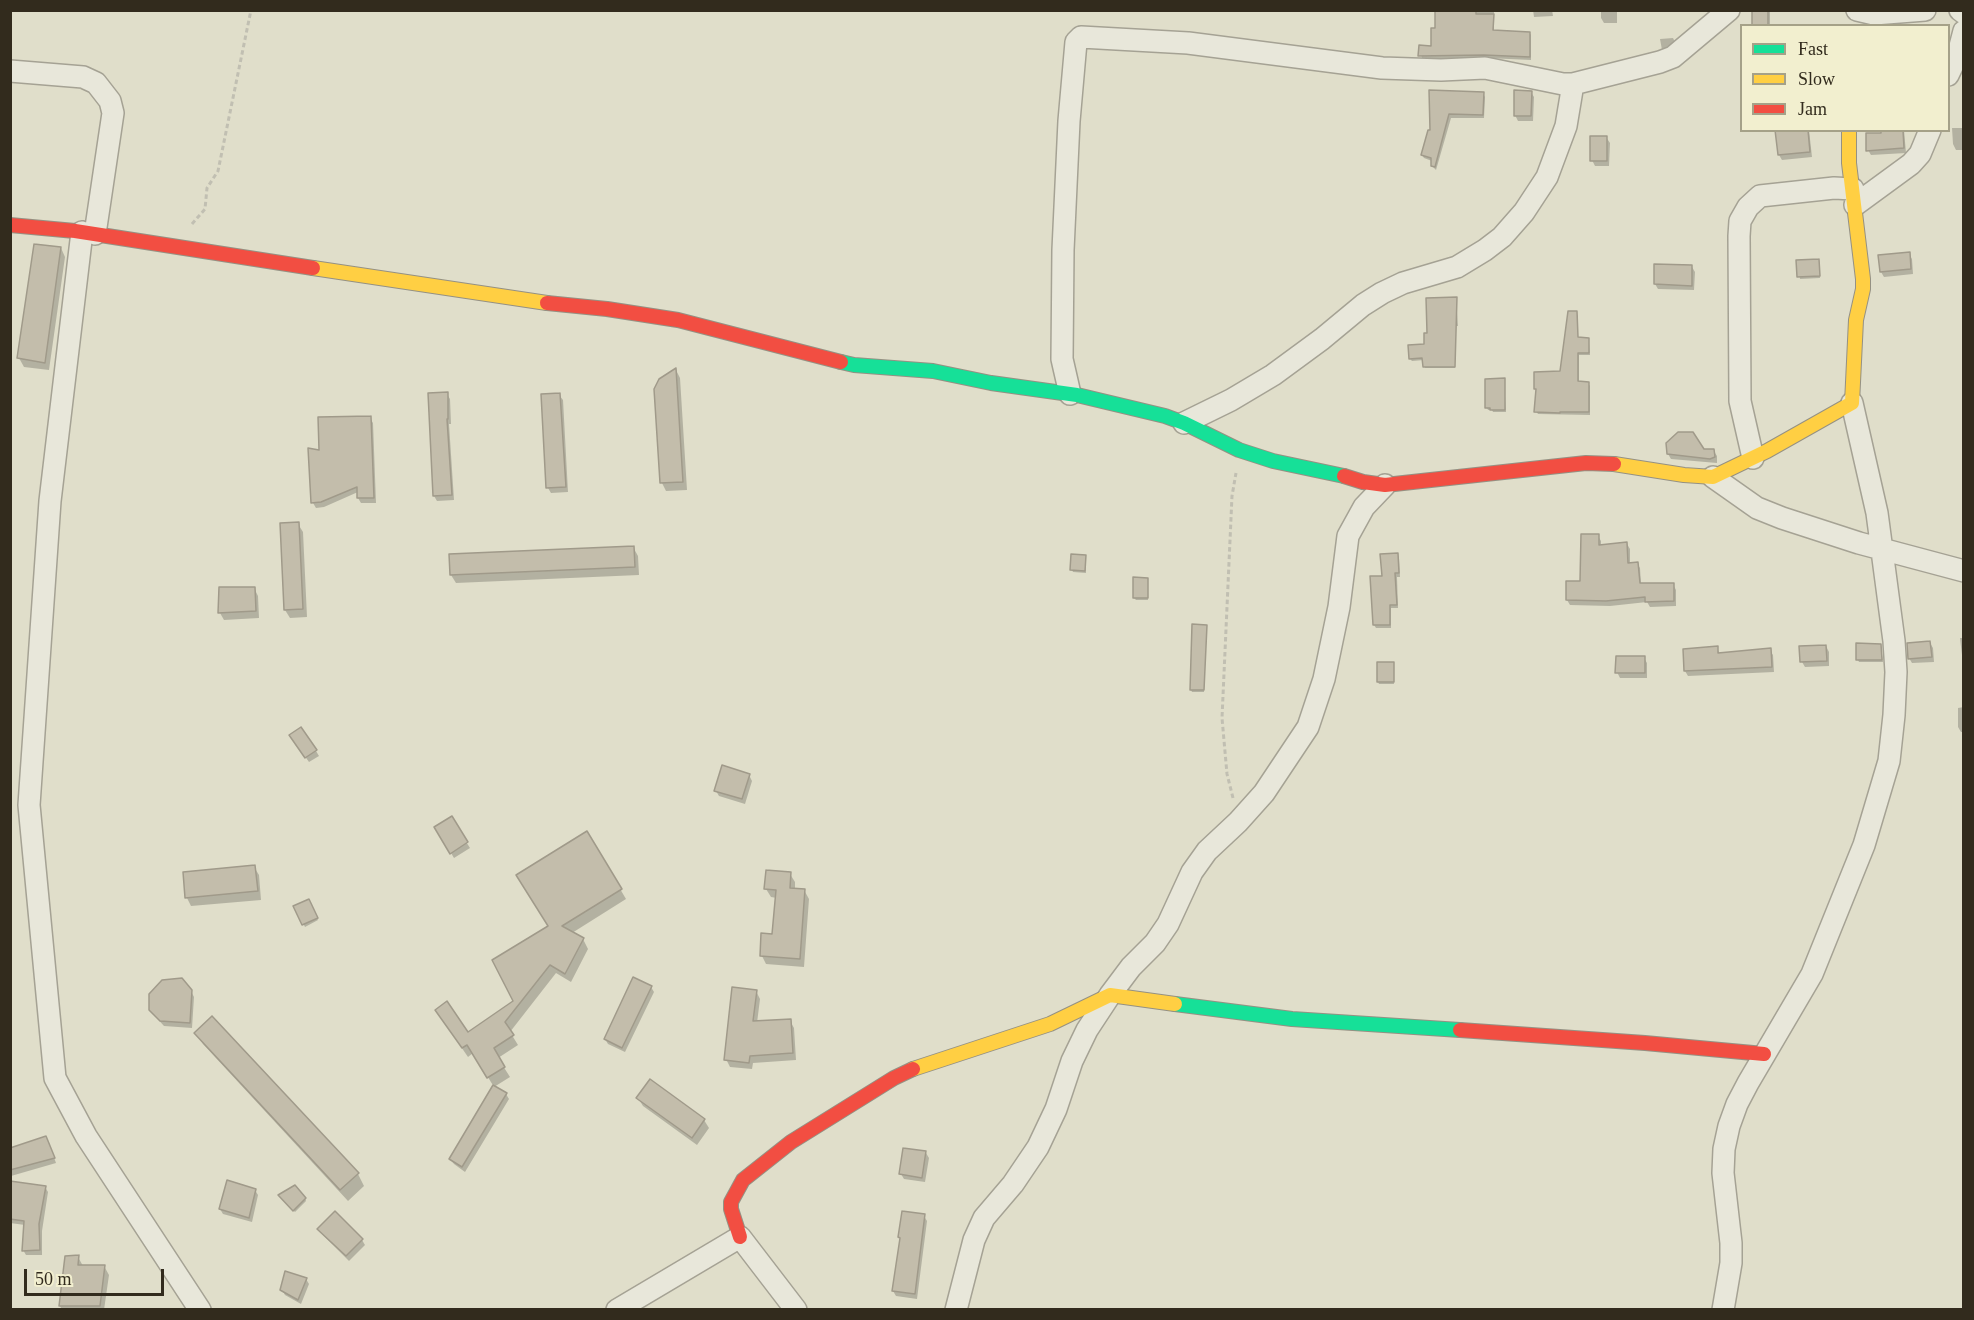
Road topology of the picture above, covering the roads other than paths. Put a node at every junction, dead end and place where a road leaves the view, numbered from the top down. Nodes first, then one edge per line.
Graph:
1 (1729, 10) edge
2 (1857, 10) edge
3 (1925, 10) edge
4 (1960, 10) edge
5 (1964, 13) edge
6 (1964, 31) edge
7 (10, 71) edge
8 (1950, 71) edge
9 (1572, 84) junction
10 (1849, 132) edge
11 (1929, 132) edge
12 (1854, 197) junction
13 (10, 225) edge
14 (89, 233) junction
15 (1070, 394) junction
16 (1852, 403) junction
17 (1184, 423) junction
18 (1753, 458) junction
19 (1713, 477) junction
20 (1384, 485) junction
21 (1883, 549) junction
22 (1964, 572) edge
23 (1110, 995) junction
24 (1764, 1054) junction
25 (740, 1237) junction
26 (200, 1310) edge
27 (617, 1310) edge
28 (796, 1310) edge
29 (956, 1310) edge
30 (1723, 1310) edge

1 - 9 street
2 - 3 street
4 - 5 street
6 - 8 street
7 - 14 street
9 - 15 street
9 - 17 street
10 - 12 street
11 - 12 street
12 - 16 street
12 - 18 street
13 - 14 street
14 - 15 street
14 - 26 street
15 - 17 street
16 - 18 street
16 - 21 street
17 - 20 street
18 - 19 street
19 - 20 street
19 - 21 street
20 - 23 street
21 - 22 street
21 - 24 street
23 - 24 street
23 - 25 street
23 - 29 street
24 - 30 street
25 - 27 street
25 - 28 street

